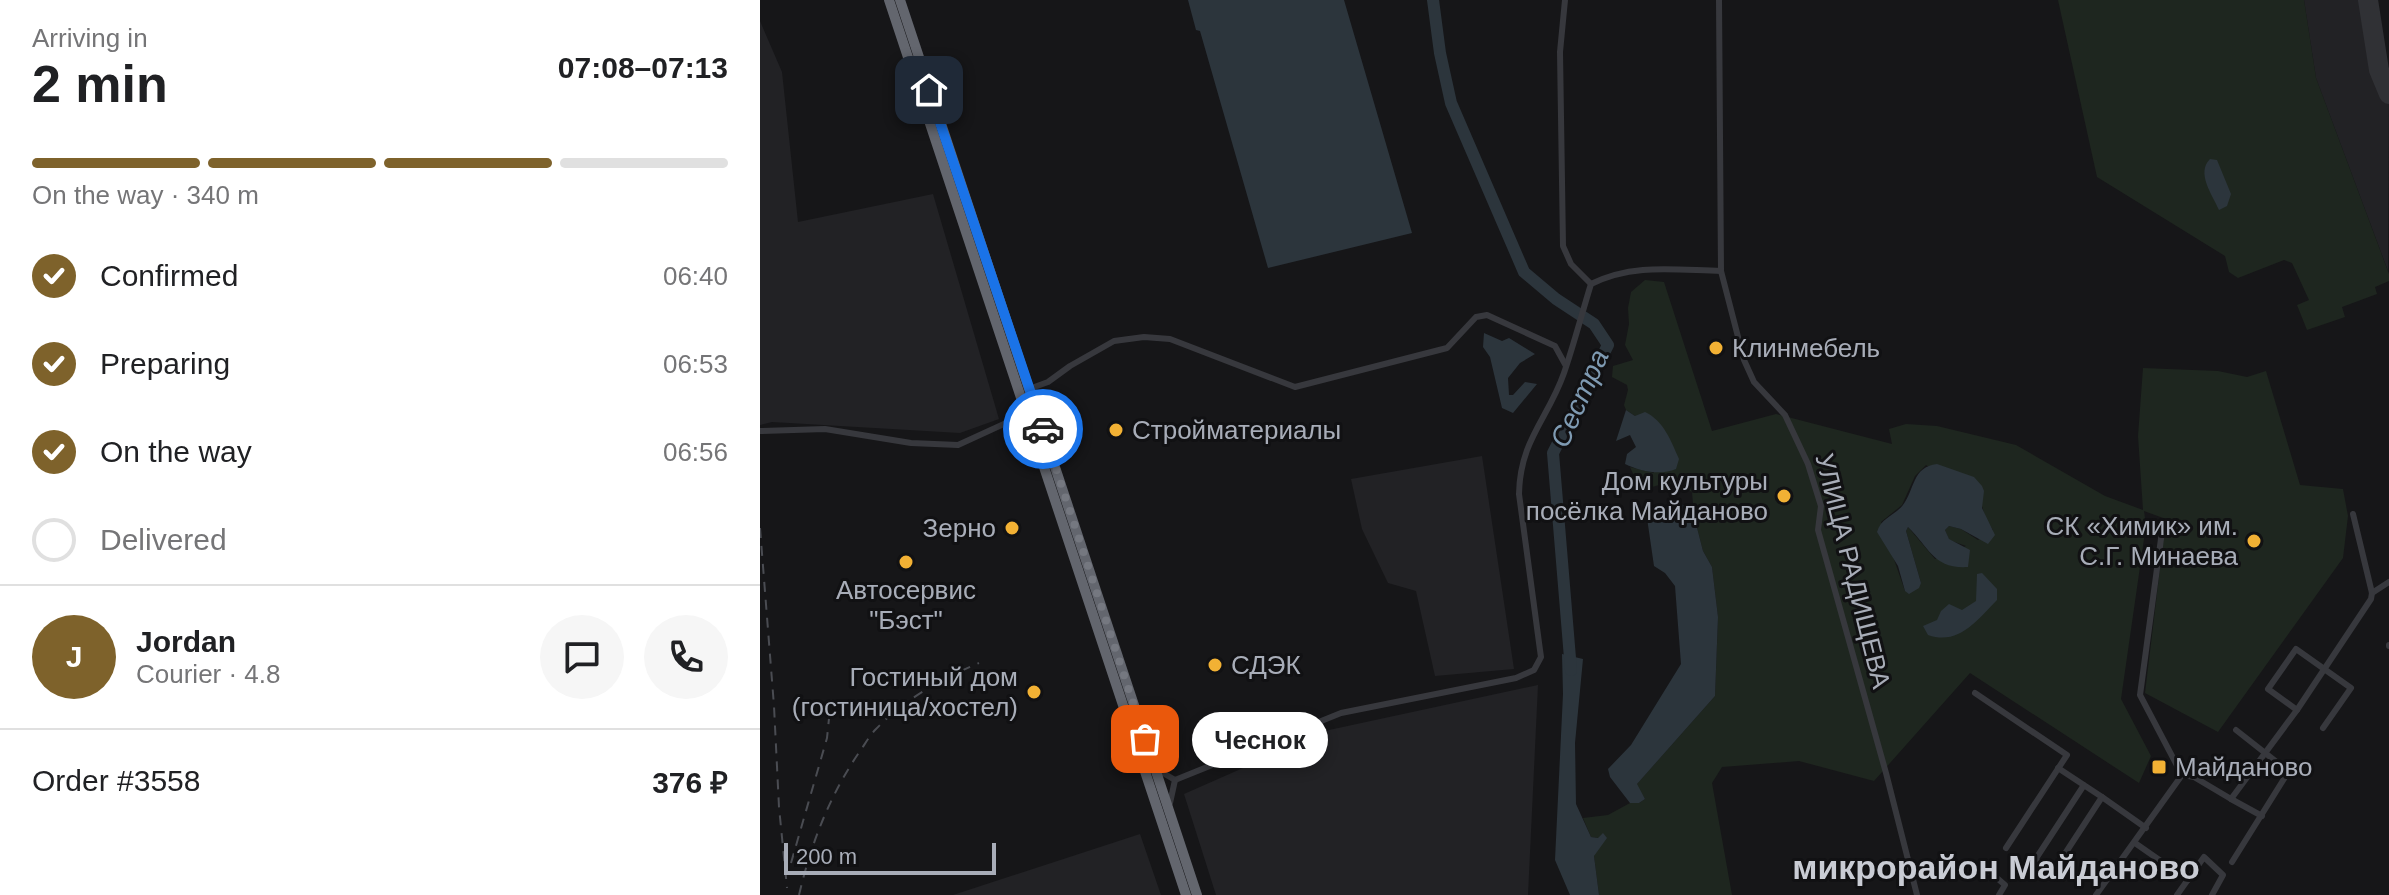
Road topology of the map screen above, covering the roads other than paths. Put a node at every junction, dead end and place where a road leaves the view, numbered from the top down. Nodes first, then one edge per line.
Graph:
1 (889, 0) edge
2 (900, 0) edge
3 (1565, 0) edge
4 (1719, 0) edge
5 (1721, 271) junction
6 (1591, 284) junction
7 (1566, 364) junction
8 (1024, 391) junction
9 (1031, 412) junction
10 (760, 431) edge
11 (2353, 514) dead end
12 (2163, 524) dead end
13 (2389, 582) edge
14 (2372, 593) junction
15 (2324, 669) junction
16 (1975, 693) dead end
17 (2297, 710) junction
18 (2323, 728) dead end
19 (2236, 730) dead end
20 (2265, 753) junction
21 (1155, 767) junction
22 (2058, 768) junction
23 (2182, 775) junction
24 (1175, 780) junction
25 (2084, 785) junction
26 (2102, 797) junction
27 (2231, 799) junction
28 (1170, 809) junction
29 (2262, 816) junction
30 (2146, 828) junction
31 (2135, 843) junction
32 (2006, 848) dead end
33 (2232, 862) dead end
34 (1990, 872) dead end
35 (2188, 880) junction
36 (1186, 895) edge
37 (1197, 895) edge
38 (1917, 895) edge
39 (1999, 895) edge
40 (2096, 895) edge
41 (2177, 895) edge
42 (2212, 895) edge

1 - 8 highway
2 - 8 highway
3 - 6 street
4 - 5 street, УЛИЦА РАДИЩЕВА
5 - 6 street
5 - 38 street, УЛИЦА РАДИЩЕВА
6 - 7 street
7 - 8 street
7 - 24 street
8 - 9 highway
9 - 10 street
9 - 21 highway
9 - 36 highway
11 - 14 street
12 - 23 street
13 - 14 street
14 - 15 street
15 - 17 street
15 - 17 street
15 - 18 street
16 - 22 street
17 - 20 street
19 - 20 street
20 - 27 street
20 - 29 street
21 - 24 street
21 - 28 highway
22 - 25 street
22 - 32 street
23 - 27 street
23 - 30 street
24 - 28 street
25 - 26 street
25 - 26 street
26 - 30 street
27 - 29 street
28 - 37 highway
29 - 33 street
30 - 31 street
31 - 35 street
31 - 40 street
34 - 39 street
35 - 41 street
35 - 42 street

